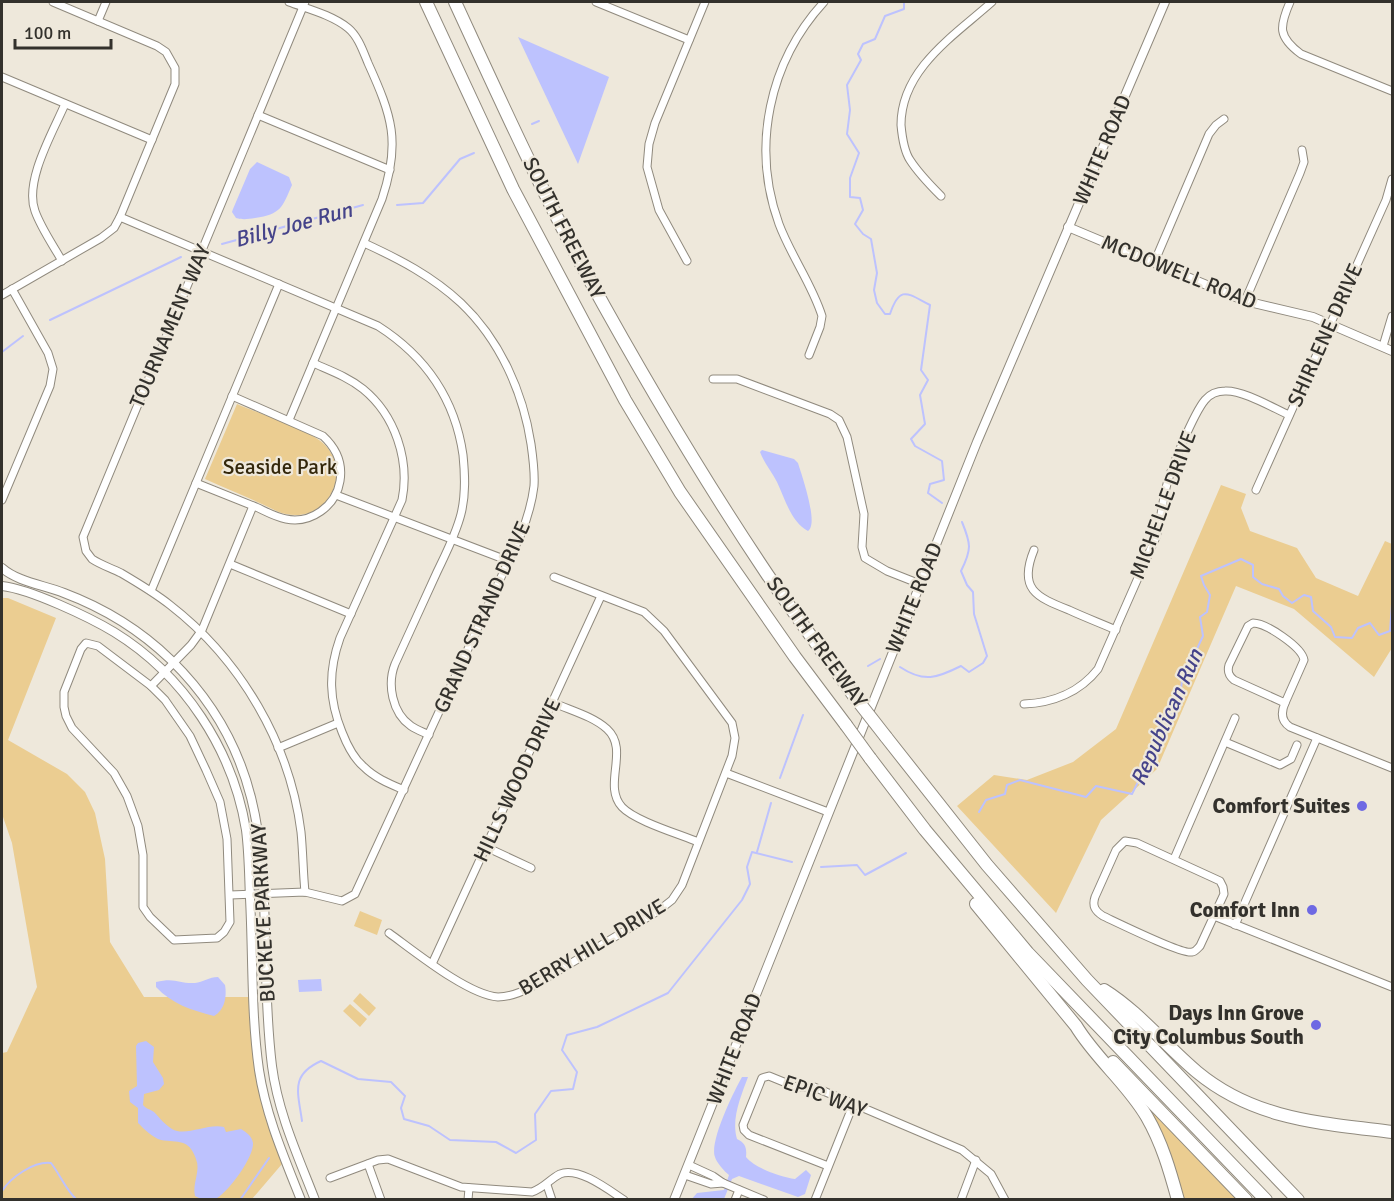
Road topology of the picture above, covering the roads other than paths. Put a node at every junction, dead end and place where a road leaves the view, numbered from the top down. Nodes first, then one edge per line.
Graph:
1 (53, 2) edge
2 (106, 2) edge
3 (289, 2) edge
4 (426, 2) edge
5 (455, 2) edge
6 (596, 2) edge
7 (705, 2) edge
8 (823, 2) edge
9 (992, 2) edge
10 (1165, 2) edge
11 (1290, 2) edge
12 (304, 4) edge
13 (98, 21) junction
14 (689, 40) junction
15 (2, 77) edge
16 (1392, 91) edge
17 (64, 104) junction
18 (258, 115) junction
19 (1224, 118) dead end
20 (152, 140) junction
21 (1302, 150) dead end
22 (390, 170) junction
23 (1392, 179) edge
24 (941, 196) dead end
25 (120, 217) junction
26 (1068, 227) junction
27 (364, 243) junction
28 (201, 251) junction
29 (62, 261) junction
30 (687, 261) dead end
31 (1154, 263) junction
32 (279, 284) junction
33 (12, 289) junction
34 (2, 295) edge
35 (1245, 301) junction
36 (337, 308) junction
37 (1392, 316) edge
38 (1331, 325) junction
39 (1383, 346) junction
40 (1392, 351) edge
41 (809, 355) dead end
42 (313, 363) junction
43 (713, 379) dead end
44 (232, 396) junction
45 (1289, 415) junction
46 (290, 420) junction
47 (196, 483) junction
48 (1256, 490) dead end
49 (336, 495) junction
50 (2, 500) edge
51 (253, 506) junction
52 (396, 518) junction
53 (452, 539) junction
54 (1034, 550) dead end
55 (509, 561) junction
56 (230, 564) junction
57 (2, 568) edge
58 (554, 577) dead end
59 (920, 584) junction
60 (2, 586) edge
61 (151, 591) junction
62 (601, 596) junction
63 (351, 614) junction
64 (1116, 630) junction
65 (201, 632) junction
66 (174, 662) junction
67 (164, 672) junction
68 (151, 686) junction
69 (552, 702) junction
70 (1285, 702) junction
71 (1024, 704) dead end
72 (1235, 718) dead end
73 (338, 723) junction
74 (429, 735) junction
75 (1317, 738) junction
76 (1225, 742) junction
77 (1297, 745) dead end
78 (278, 748) junction
79 (1392, 768) edge
80 (726, 773) junction
81 (404, 790) junction
82 (828, 812) junction
83 (698, 842) junction
84 (486, 847) junction
85 (1174, 859) junction
86 (531, 868) dead end
87 (965, 879) junction
88 (305, 892) junction
89 (250, 894) junction
90 (263, 894) junction
91 (230, 895) junction
92 (1214, 916) junction
93 (1235, 925) junction
94 (389, 933) dead end
95 (432, 964) junction
96 (1087, 980) junction
97 (1392, 987) edge
98 (1076, 1026) junction
99 (853, 1105) junction
100 (1392, 1132) edge
101 (976, 1160) junction
102 (368, 1164) junction
103 (689, 1165) junction
104 (828, 1166) junction
105 (685, 1175) junction
106 (330, 1178) dead end
107 (723, 1183) junction
108 (547, 1185) junction
109 (469, 1188) junction
110 (736, 1188) junction
111 (815, 1198) edge
112 (301, 1200) edge
113 (315, 1200) edge
114 (381, 1200) edge
115 (468, 1200) edge
116 (552, 1200) edge
117 (624, 1200) edge
118 (674, 1200) edge
119 (735, 1200) edge
120 (764, 1200) edge
121 (824, 1200) edge
122 (961, 1200) edge
123 (1005, 1200) edge
124 (1178, 1200) edge
125 (1246, 1200) edge
126 (1266, 1200) edge
127 (1298, 1200) edge

1 - 13 street
2 - 13 street
3 - 12 street
4 - 87 highway, SOUTH FREEWAY, bridge
5 - 96 highway, SOUTH FREEWAY, bridge
6 - 14 street
7 - 14 street
8 - 41 street
9 - 24 street
10 - 26 street, WHITE ROAD
11 - 16 street
12 - 18 street, TOURNAMENT WAY
12 - 22 street
13 - 20 street
14 - 30 street
15 - 17 street
17 - 20 street
17 - 29 street
18 - 22 street
18 - 28 street, TOURNAMENT WAY
19 - 31 street
20 - 25 street
21 - 35 street
22 - 27 street
23 - 38 street, SHIRLENE DRIVE
25 - 28 street
25 - 29 street
26 - 31 street, MCDOWELL ROAD
26 - 59 street, WHITE ROAD
27 - 36 street
27 - 55 street, GRAND STRAND DRIVE
28 - 32 street
28 - 61 street, TOURNAMENT WAY
29 - 33 street
31 - 35 street, MCDOWELL ROAD
32 - 36 street
32 - 44 street
33 - 34 street
33 - 50 street
35 - 38 street, MCDOWELL ROAD
36 - 42 street
36 - 53 street
37 - 39 street
38 - 39 street, MCDOWELL ROAD
38 - 45 street, SHIRLENE DRIVE
39 - 40 street, MCDOWELL ROAD
42 - 46 street
42 - 52 street
43 - 59 street
44 - 46 street
44 - 47 street
45 - 48 street, SHIRLENE DRIVE
45 - 64 street, MICHELLE DRIVE
46 - 49 street
47 - 51 street
47 - 61 street
49 - 51 street
49 - 52 street
51 - 56 street
52 - 53 street
52 - 63 street
53 - 55 street
53 - 74 street
54 - 64 street
55 - 74 street, GRAND STRAND DRIVE
56 - 63 street
56 - 65 street
57 - 66 street, BUCKEYE PARKWAY
58 - 62 street, BERRY HILL DRIVE
59 - 82 street, WHITE ROAD
60 - 67 street, BUCKEYE PARKWAY
61 - 65 street
62 - 69 street, HILLS WOOD DRIVE
62 - 80 street, BERRY HILL DRIVE
63 - 73 street
64 - 71 street
65 - 66 street
65 - 78 street
66 - 67 street
66 - 90 street, BUCKEYE PARKWAY
67 - 68 street
67 - 89 street, BUCKEYE PARKWAY
68 - 91 street
68 - 91 street
69 - 83 street
69 - 84 street, HILLS WOOD DRIVE
70 - 70 street
70 - 75 street
72 - 76 street
73 - 78 street
73 - 81 street
74 - 81 street, GRAND STRAND DRIVE
75 - 79 street
75 - 93 street
76 - 77 street
76 - 85 street
78 - 88 street
80 - 82 street
80 - 83 street, BERRY HILL DRIVE
81 - 88 street, GRAND STRAND DRIVE
82 - 103 street, WHITE ROAD
83 - 95 street, BERRY HILL DRIVE
84 - 86 street
84 - 95 street, HILLS WOOD DRIVE
85 - 92 street
85 - 92 street
87 - 98 highway
87 - 126 highway, SOUTH FREEWAY
88 - 90 street
89 - 90 street
89 - 91 street
89 - 112 street, BUCKEYE PARKWAY
90 - 113 street, BUCKEYE PARKWAY
92 - 93 street
93 - 97 street
94 - 95 street, BERRY HILL DRIVE
96 - 100 highway
96 - 127 highway, SOUTH FREEWAY
98 - 124 highway
98 - 125 highway
99 - 101 street, EPIC WAY
99 - 104 street
99 - 104 street, EPIC WAY
101 - 122 street
101 - 123 street, EPIC WAY
102 - 106 street
102 - 109 street
102 - 114 street
103 - 105 street, WHITE ROAD
103 - 107 street
104 - 111 street
105 - 107 street
105 - 118 street, WHITE ROAD
107 - 110 street
108 - 109 street
108 - 116 street
108 - 117 street
109 - 115 street
110 - 119 street
110 - 120 street
111 - 121 street

